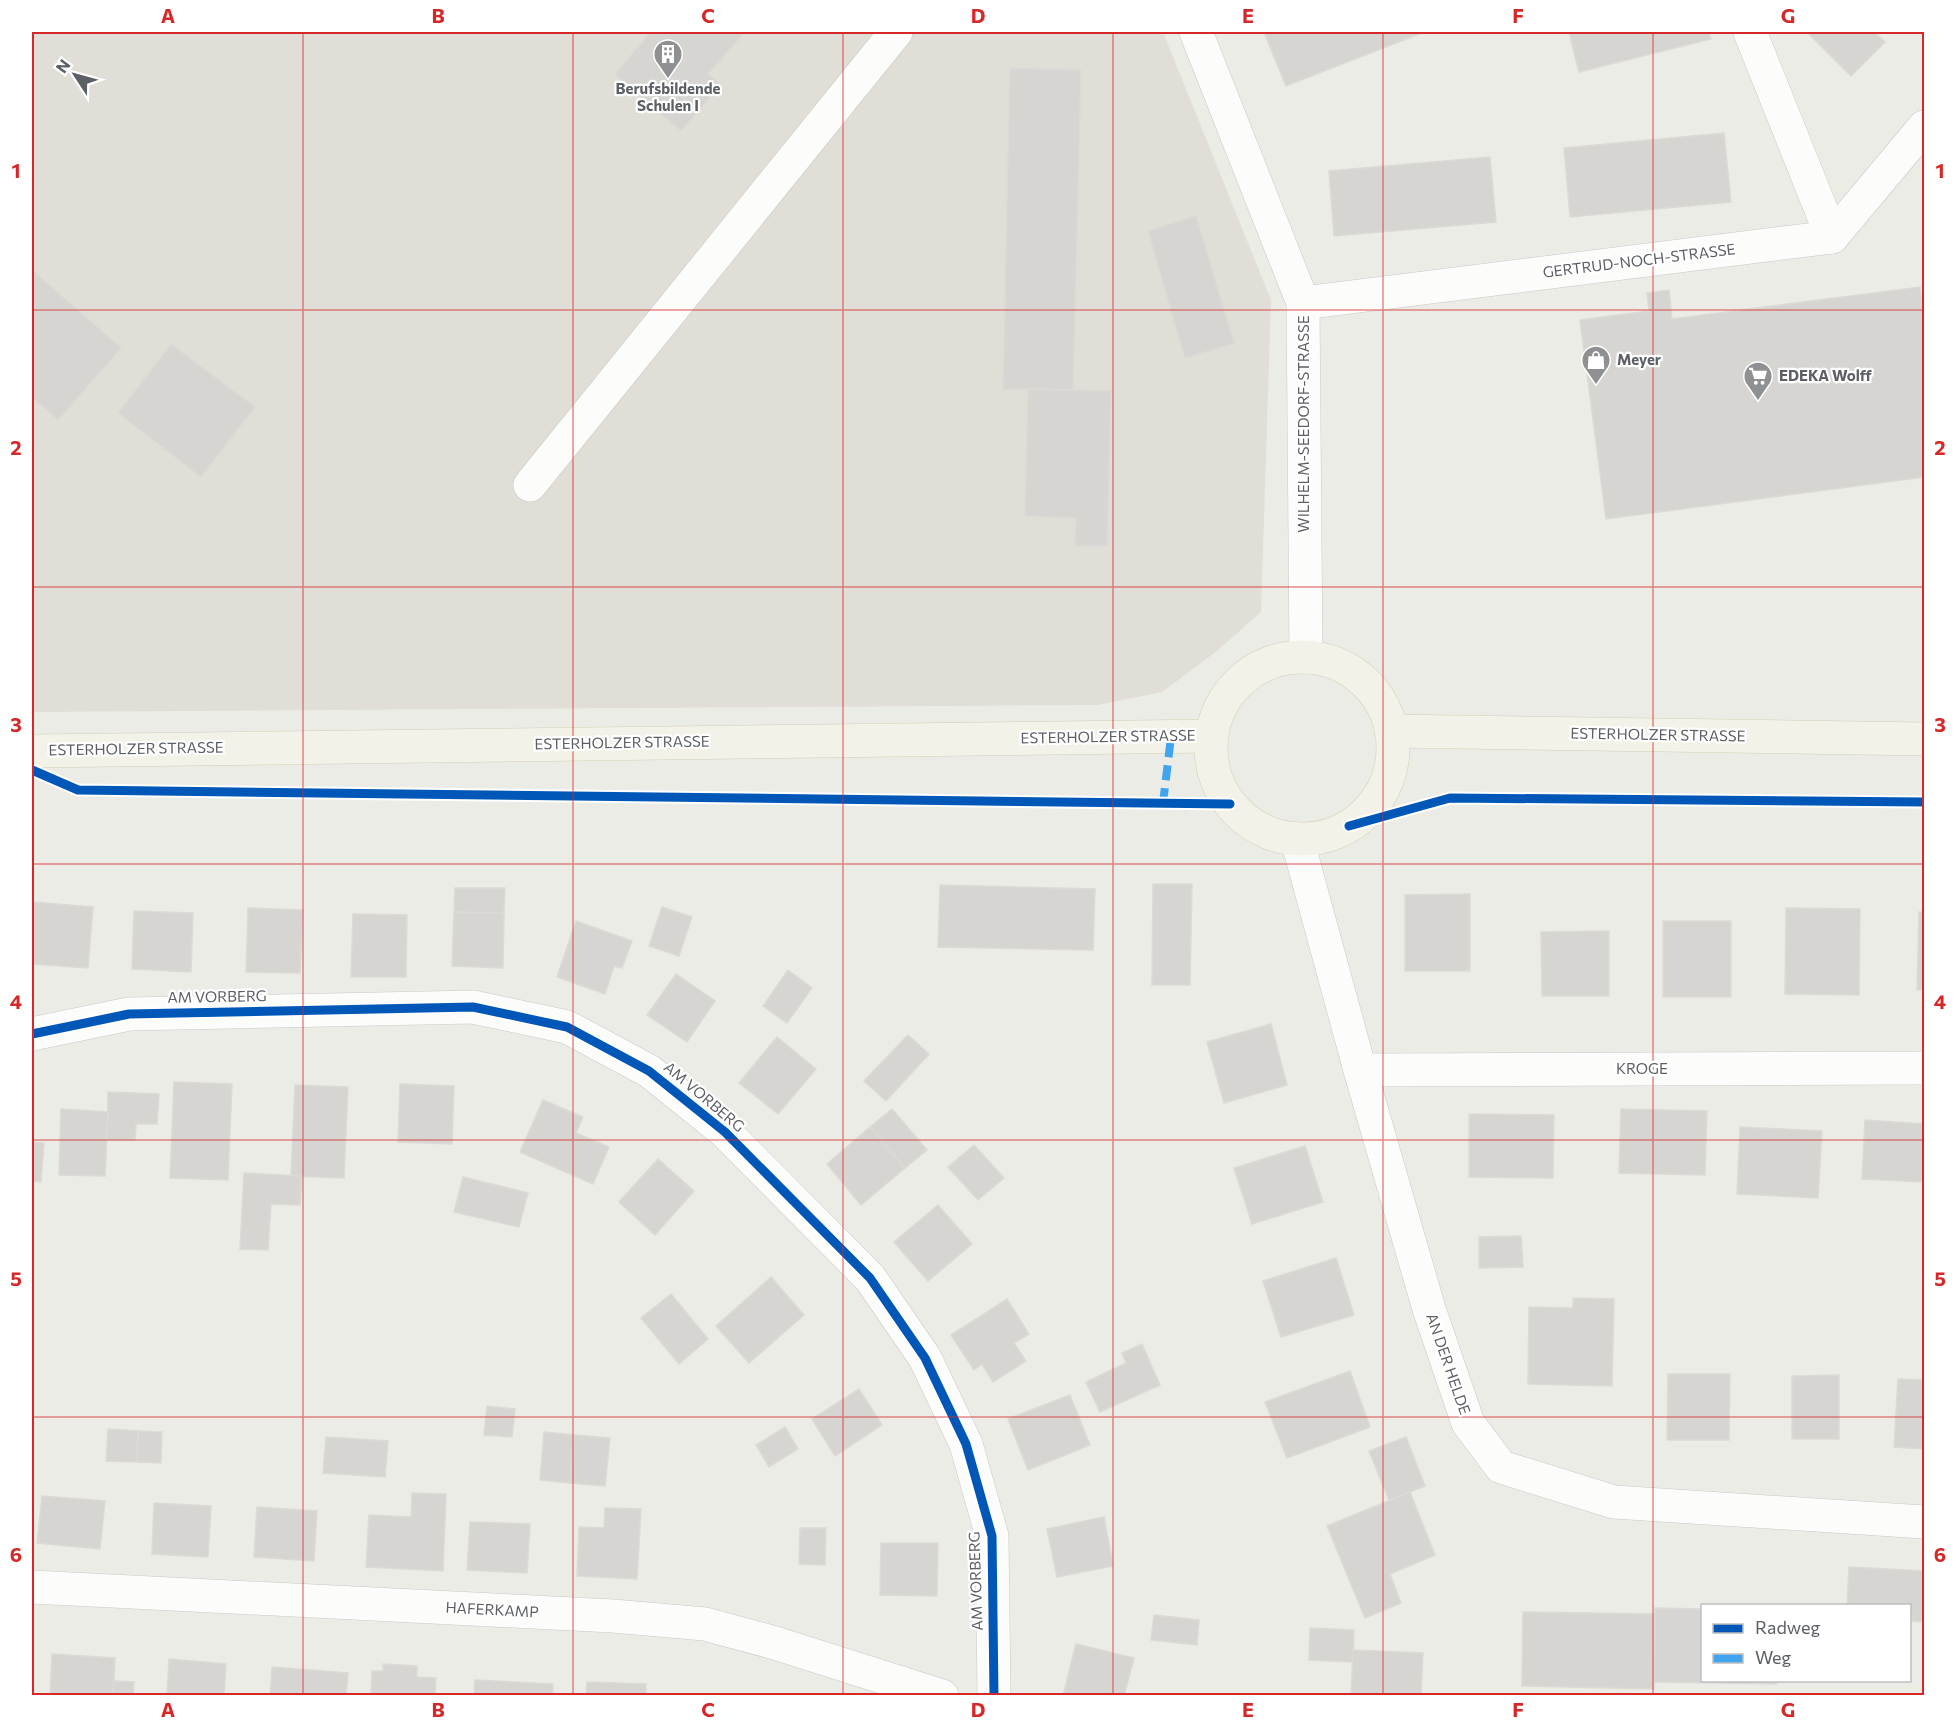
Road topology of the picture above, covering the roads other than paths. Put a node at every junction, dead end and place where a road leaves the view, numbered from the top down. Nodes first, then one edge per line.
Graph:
1 (896, 32) edge
2 (1196, 32) edge
3 (1750, 32) edge
4 (1924, 127) edge
5 (1832, 237) junction
6 (1303, 303) junction
7 (530, 485) dead end
8 (1306, 657) junction
9 (1391, 731) junction
10 (1212, 736) junction
11 (1924, 739) edge
12 (32, 751) edge
13 (1297, 839) junction
14 (32, 1034) edge
15 (1924, 1068) edge
16 (1360, 1070) junction
17 (1924, 1522) edge
18 (32, 1587) edge
19 (942, 1695) edge
20 (994, 1695) edge

1 - 7 street
2 - 6 street, WILHELM-SEEDORF-STRASSE
3 - 5 street
4 - 5 street
5 - 6 street, GERTRUD-NOCH-STRASSE
6 - 8 street, WILHELM-SEEDORF-STRASSE
8 - 9 main road
8 - 10 main road
9 - 11 main road, ESTERHOLZER STRASSE
9 - 13 main road
10 - 12 main road, ESTERHOLZER STRASSE
10 - 13 main road
13 - 16 street, AN DER HELDE
14 - 20 street, AM VORBERG
15 - 16 street, KROGE
16 - 17 street, AN DER HELDE
18 - 19 street, HAFERKAMP

